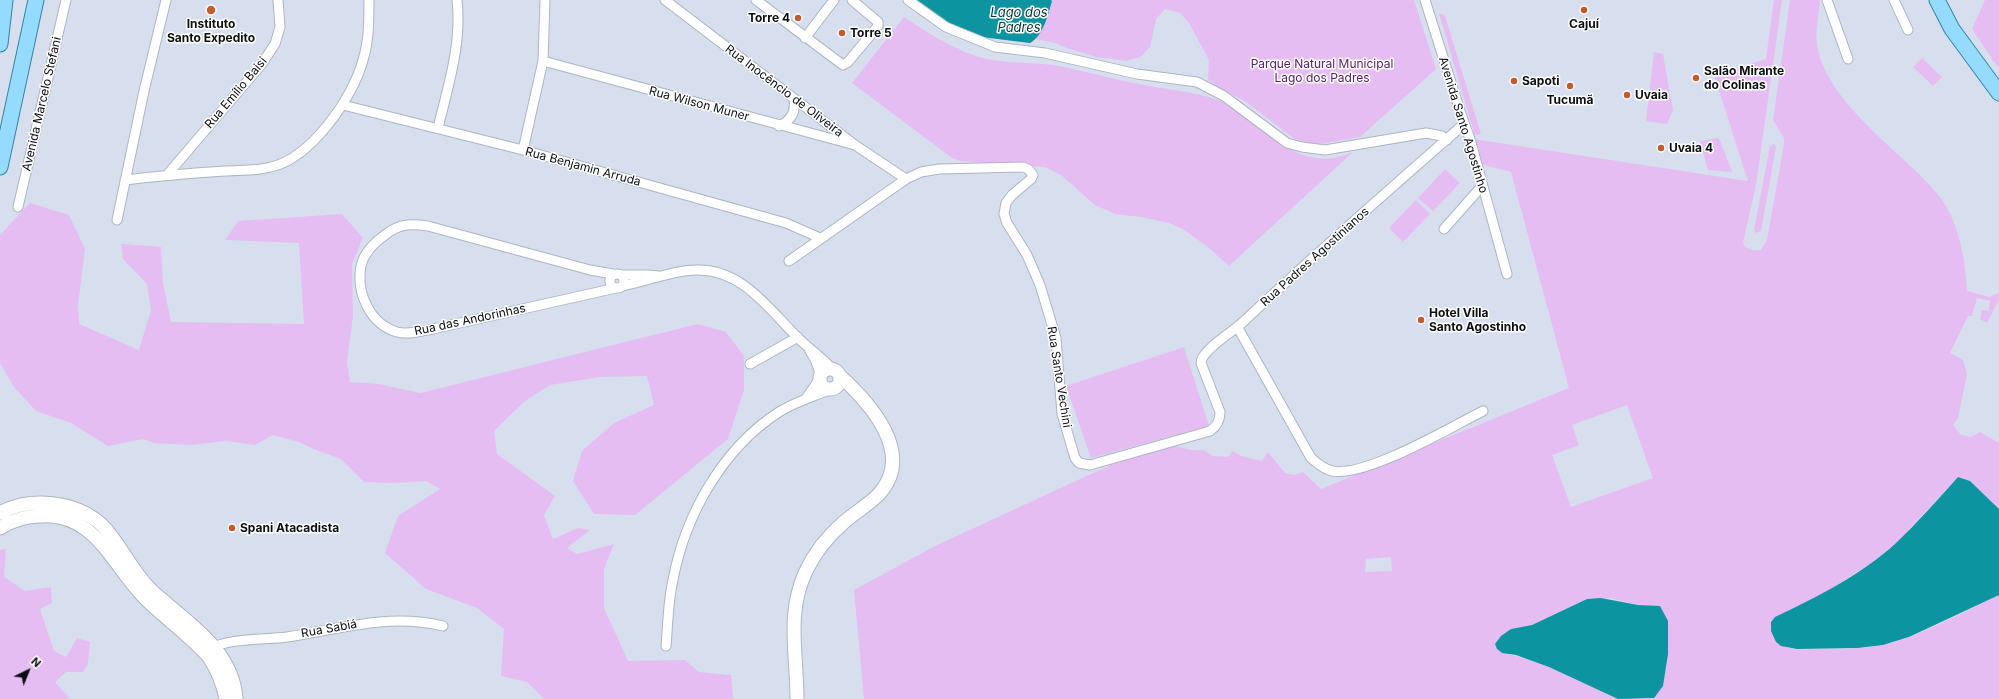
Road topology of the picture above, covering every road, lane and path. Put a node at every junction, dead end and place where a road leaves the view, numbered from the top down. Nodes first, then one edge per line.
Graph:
1 (5, 0) edge
2 (66, 0) edge
3 (166, 0) edge
4 (278, 0) edge
5 (369, 0) edge
6 (457, 0) edge
7 (545, 0) edge
8 (665, 0) edge
9 (756, 0) edge
10 (834, 0) edge
11 (852, 0) edge
12 (908, 0) edge
13 (1425, 0) edge
14 (1828, 0) edge
15 (1894, 0) edge
16 (1937, 0) edge
17 (34, 3) edge
18 (878, 22) junction
19 (886, 30) dead end
20 (1908, 30) dead end
21 (805, 38) junction
22 (0, 44) edge
23 (1848, 58) dead end
24 (543, 61) junction
25 (1999, 93) edge
26 (794, 99) junction
27 (342, 105) junction
28 (1464, 124) junction
29 (779, 126) junction
30 (438, 128) junction
31 (1447, 140) junction
32 (855, 145) junction
33 (523, 150) junction
34 (0, 167) edge
35 (167, 175) junction
36 (906, 179) junction
37 (125, 180) junction
38 (1482, 186) junction
39 (18, 208) dead end
40 (117, 220) dead end
41 (1444, 229) dead end
42 (820, 238) junction
43 (789, 261) dead end
44 (1507, 274) dead end
45 (616, 281) junction
46 (1238, 328) junction
47 (798, 337) junction
48 (805, 345) junction
49 (750, 364) dead end
50 (836, 372) junction
51 (820, 377) junction
52 (830, 389) junction
53 (806, 397) junction
54 (1216, 402) joint
55 (866, 403) junction
56 (1483, 411) dead end
57 (0, 513) edge
58 (0, 528) edge
59 (443, 626) dead end
60 (666, 646) dead end
61 (210, 649) junction
62 (226, 699) edge
63 (236, 699) edge
64 (797, 699) edge

1 - 22 main road
2 - 39 street, Avenida Marcelo Stefani
3 - 37 street
4 - 35 street, Rua Emílio Baisi
5 - 27 street
6 - 30 street
7 - 24 street
8 - 26 street, Rua Inocêncio de Oliveira
9 - 21 street
10 - 21 street
11 - 18 street
12 - 31 street
13 - 28 street, Avenida Santo Agostinho
14 - 23 street
15 - 20 street
16 - 25 main road
17 - 34 main road
18 - 19 street
18 - 21 street
24 - 29 street, Rua Wilson Muner
24 - 33 street
26 - 29 street
26 - 32 street, Rua Inocêncio de Oliveira
27 - 30 street, Rua Benjamin Arruda
27 - 35 street
28 - 31 street, Rua Padres Agostinianos
28 - 38 street, Avenida Santo Agostinho
29 - 32 street, Rua Wilson Muner
30 - 33 street, Rua Benjamin Arruda
31 - 46 street, Rua Padres Agostinianos
32 - 36 street, Rua Inocêncio de Oliveira
33 - 42 street, Rua Benjamin Arruda
35 - 37 street
36 - 42 street, Rua Santo Vechini
36 - 54 street, Rua Santo Vechini
37 - 40 street
38 - 41 street
38 - 44 street, Avenida Santo Agostinho
42 - 43 street, Rua Santo Vechini
45 - 45 street, Rua das Andorinhas
45 - 47 street, Rua das Andorinhas
46 - 54 street, Rua Padres Agostinianos
46 - 56 street
47 - 48 street, Rua das Andorinhas
47 - 49 street
48 - 50 street, Rua das Andorinhas
48 - 51 street, Rua das Andorinhas
50 - 51 street
50 - 52 street
50 - 55 street
51 - 52 street
51 - 53 street
52 - 53 street
52 - 55 street
53 - 60 street
55 - 64 street
57 - 61 street
58 - 61 street
59 - 61 street, Rua Sabiá
61 - 62 street
61 - 63 street

